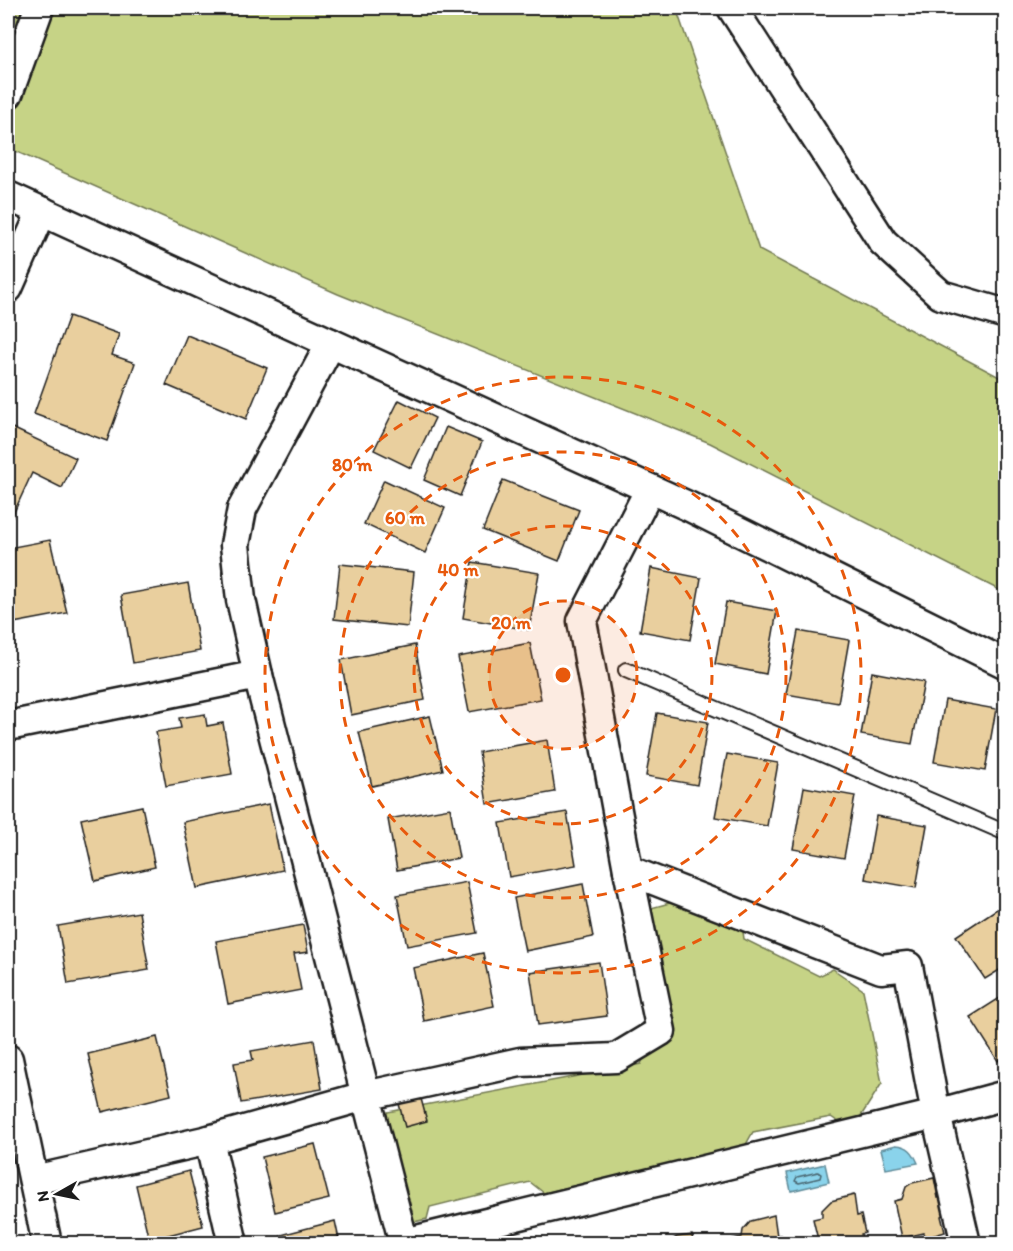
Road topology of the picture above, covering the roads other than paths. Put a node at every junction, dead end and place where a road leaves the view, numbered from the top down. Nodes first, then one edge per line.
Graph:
1 (39, 8) edge
2 (732, 8) edge
3 (8, 94) edge
4 (8, 196) edge
5 (42, 212) junction
6 (8, 288) edge
7 (1005, 314) edge
8 (331, 343) junction
9 (650, 489) junction
10 (1005, 664) edge
11 (626, 670) dead end
12 (258, 675) junction
13 (8, 726) edge
14 (1005, 832) edge
15 (628, 870) junction
16 (8, 1059) edge
17 (1005, 1095) edge
18 (365, 1096) junction
19 (936, 1114) junction
20 (209, 1140) junction
21 (34, 1180) junction
22 (404, 1243) edge
23 (47, 1244) edge
24 (233, 1244) edge
25 (966, 1244) edge

1 - 3 street
2 - 7 street
4 - 5 street
5 - 6 street
5 - 8 street
8 - 9 street
8 - 12 street
9 - 10 street
9 - 15 street
11 - 14 lane
12 - 13 street
12 - 18 street
15 - 18 street
15 - 19 street
16 - 21 street
17 - 19 street
18 - 20 street
18 - 22 street
19 - 22 street
19 - 25 street
20 - 21 street
20 - 24 street
21 - 23 street

